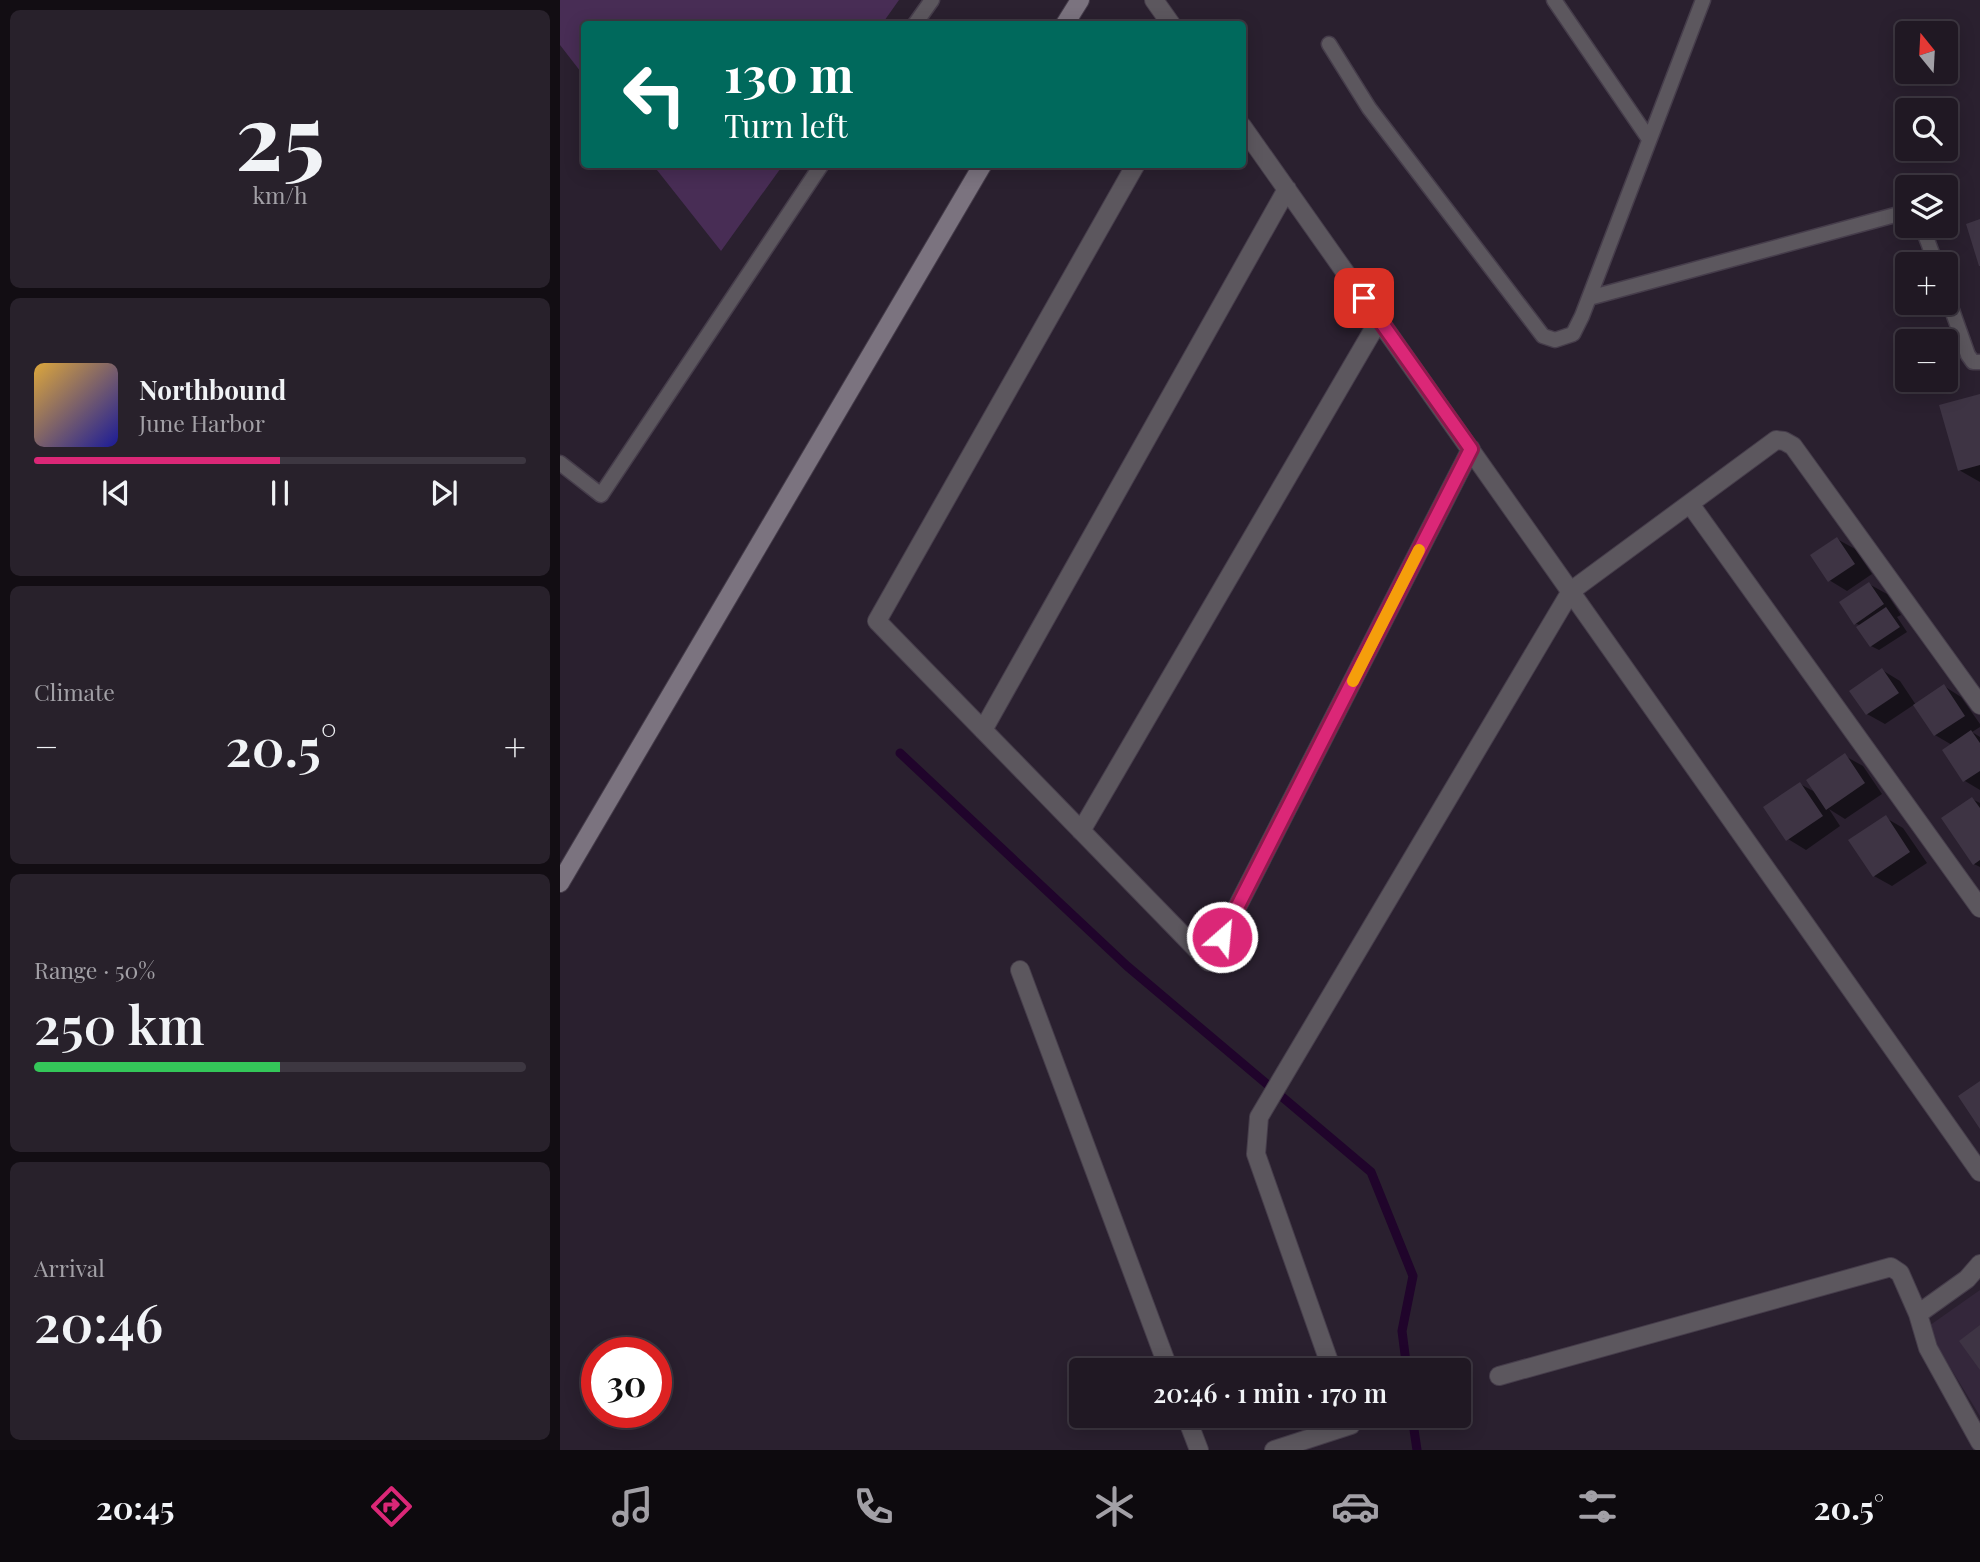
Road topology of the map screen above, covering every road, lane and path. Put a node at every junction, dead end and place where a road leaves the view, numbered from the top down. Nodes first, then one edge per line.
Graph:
1 (932, 0) edge
2 (1080, 0) edge
3 (1155, 0) edge
4 (1555, 0) edge
5 (1703, 0) edge
6 (917, 21) edge
7 (1067, 21) edge
8 (1169, 21) edge
9 (1329, 44) dead end
10 (1246, 132) edge
11 (1649, 139) junction
12 (819, 168) edge
13 (981, 168) edge
14 (1134, 168) edge
15 (1287, 189) junction
16 (1895, 215) edge
17 (1589, 298) junction
18 (1954, 315) edge
19 (1379, 320) junction
20 (1980, 362) edge
21 (1471, 449) junction
22 (560, 463) edge
23 (1690, 503) junction
24 (1571, 591) junction
25 (1980, 705) edge
26 (984, 730) junction
27 (1082, 831) junction
28 (560, 883) edge
29 (1980, 908) edge
30 (1020, 970) dead end
31 (1980, 1172) edge
32 (1980, 1264) edge
33 (1918, 1314) junction
34 (1165, 1358) edge
35 (1328, 1358) edge
36 (1499, 1376) dead end
37 (1191, 1428) edge
38 (1342, 1428) edge
39 (1980, 1442) edge
40 (1199, 1450) edge
41 (1274, 1450) edge

1 - 6 lane
2 - 7 street
3 - 8 street
4 - 11 lane
5 - 11 lane
9 - 17 lane
10 - 15 street
11 - 17 lane
12 - 22 lane
13 - 28 street
14 - 26 street
15 - 19 street
15 - 26 street
16 - 17 lane
18 - 20 lane
19 - 21 street
19 - 27 street
21 - 24 street
21 - 27 street
23 - 24 street
23 - 25 street
23 - 29 street
24 - 31 street
24 - 35 street
26 - 27 street
30 - 34 street
32 - 33 street
33 - 36 street
33 - 39 street
37 - 40 street
38 - 41 street

